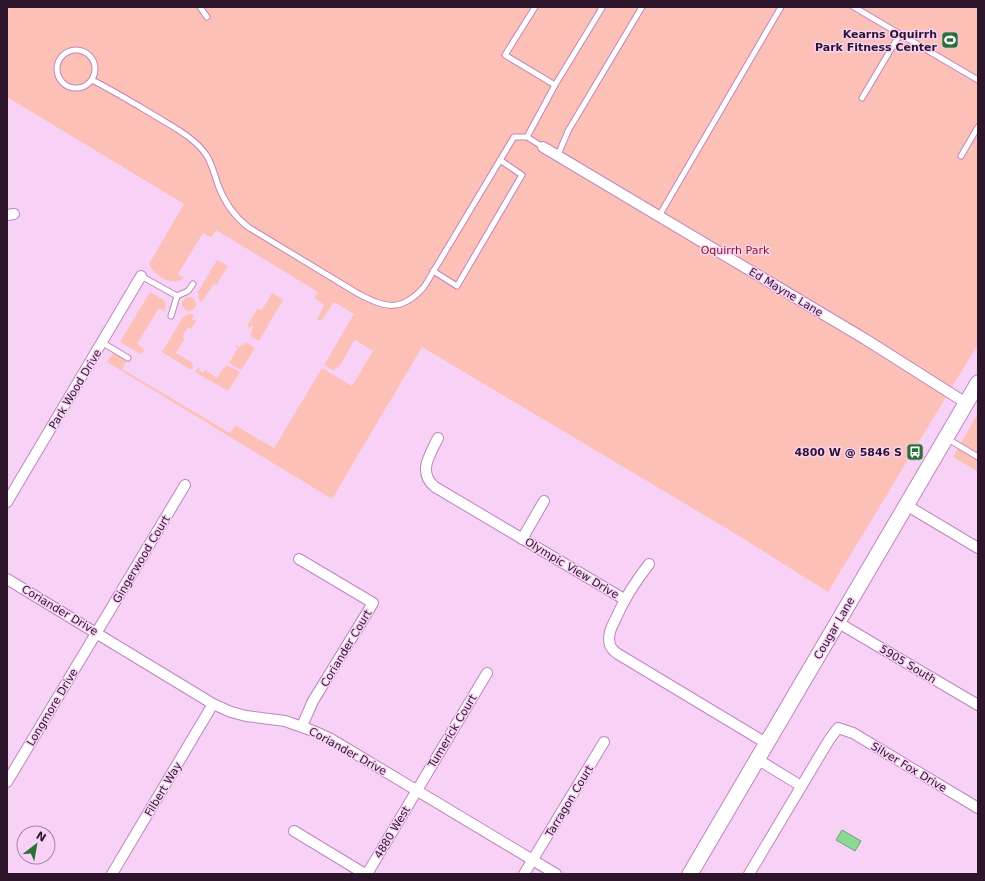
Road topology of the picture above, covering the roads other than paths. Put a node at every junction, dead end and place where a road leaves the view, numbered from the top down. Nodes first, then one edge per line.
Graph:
1 (200, 7) edge
2 (534, 7) edge
3 (602, 7) edge
4 (642, 7) edge
5 (781, 7) edge
6 (854, 7) edge
7 (207, 16) dead end
8 (900, 34) junction
9 (92, 80) junction
10 (978, 80) edge
11 (555, 85) junction
12 (862, 98) dead end
13 (978, 127) edge
14 (527, 137) junction
15 (543, 147) joint
16 (558, 156) junction
17 (961, 156) dead end
18 (500, 160) junction
19 (659, 216) junction
20 (433, 271) junction
21 (142, 276) joint
22 (192, 284) dead end
23 (177, 296) junction
24 (171, 316) dead end
25 (103, 342) junction
26 (128, 358) dead end
27 (978, 383) edge
28 (966, 403) junction
29 (438, 438) dead end
30 (946, 438) junction
31 (978, 457) edge
32 (185, 485) dead end
33 (7, 502) edge
34 (544, 502) dead end
35 (906, 505) junction
36 (522, 539) junction
37 (978, 548) edge
38 (299, 559) dead end
39 (650, 564) dead end
40 (7, 579) edge
41 (624, 600) junction
42 (837, 622) junction
43 (96, 632) junction
44 (488, 673) dead end
45 (213, 704) junction
46 (978, 705) edge
47 (302, 726) junction
48 (604, 742) dead end
49 (766, 743) junction
50 (757, 759) junction
51 (7, 782) edge
52 (802, 786) junction
53 (417, 790) junction
54 (978, 808) edge
55 (294, 831) dead end
56 (533, 860) junction
57 (112, 874) edge
58 (366, 874) edge
59 (524, 874) edge
60 (556, 874) edge
61 (690, 874) edge
62 (749, 874) edge

1 - 7 lane
2 - 11 lane
3 - 11 lane
4 - 16 lane
5 - 19 lane
6 - 8 lane
8 - 10 lane
8 - 12 lane
9 - 9 lane
9 - 20 lane
11 - 14 lane
13 - 17 lane
14 - 15 lane
14 - 18 lane
15 - 16 street, Ed Mayne Lane
16 - 19 street, Ed Mayne Lane
18 - 20 lane
18 - 20 lane
19 - 28 street, Ed Mayne Lane
21 - 23 lane
21 - 25 street, Park Wood Drive
22 - 23 lane
23 - 24 lane
25 - 26 lane
25 - 33 street, Park Wood Drive
27 - 28 main road, Cougar Lane
28 - 30 main road, Cougar Lane
29 - 36 street, Olympic View Drive
30 - 31 lane
30 - 35 main road, Cougar Lane
32 - 43 street, Gingerwood Court
34 - 36 street
35 - 37 street
35 - 42 main road, Cougar Lane
36 - 41 street, Olympic View Drive
38 - 47 street, Coriander Court
39 - 41 street
40 - 43 street, Coriander Drive
41 - 49 street, Olympic View Drive
42 - 46 street, 5905 South
42 - 49 main road, Cougar Lane
43 - 45 street, Coriander Drive
43 - 51 street, Longmore Drive
44 - 53 street, Tumerick Court
45 - 47 street, Coriander Drive
45 - 57 street, Filbert Way
47 - 53 street, Coriander Drive
48 - 56 street, Tarragon Court
49 - 50 main road, Cougar Lane
50 - 52 street
50 - 61 main road, Cougar Lane
52 - 54 street, Silver Fox Drive
52 - 62 street
53 - 56 street, Coriander Drive
53 - 58 street, 4880 West
55 - 58 street
56 - 59 street, Tarragon Court
56 - 60 street, Coriander Drive

